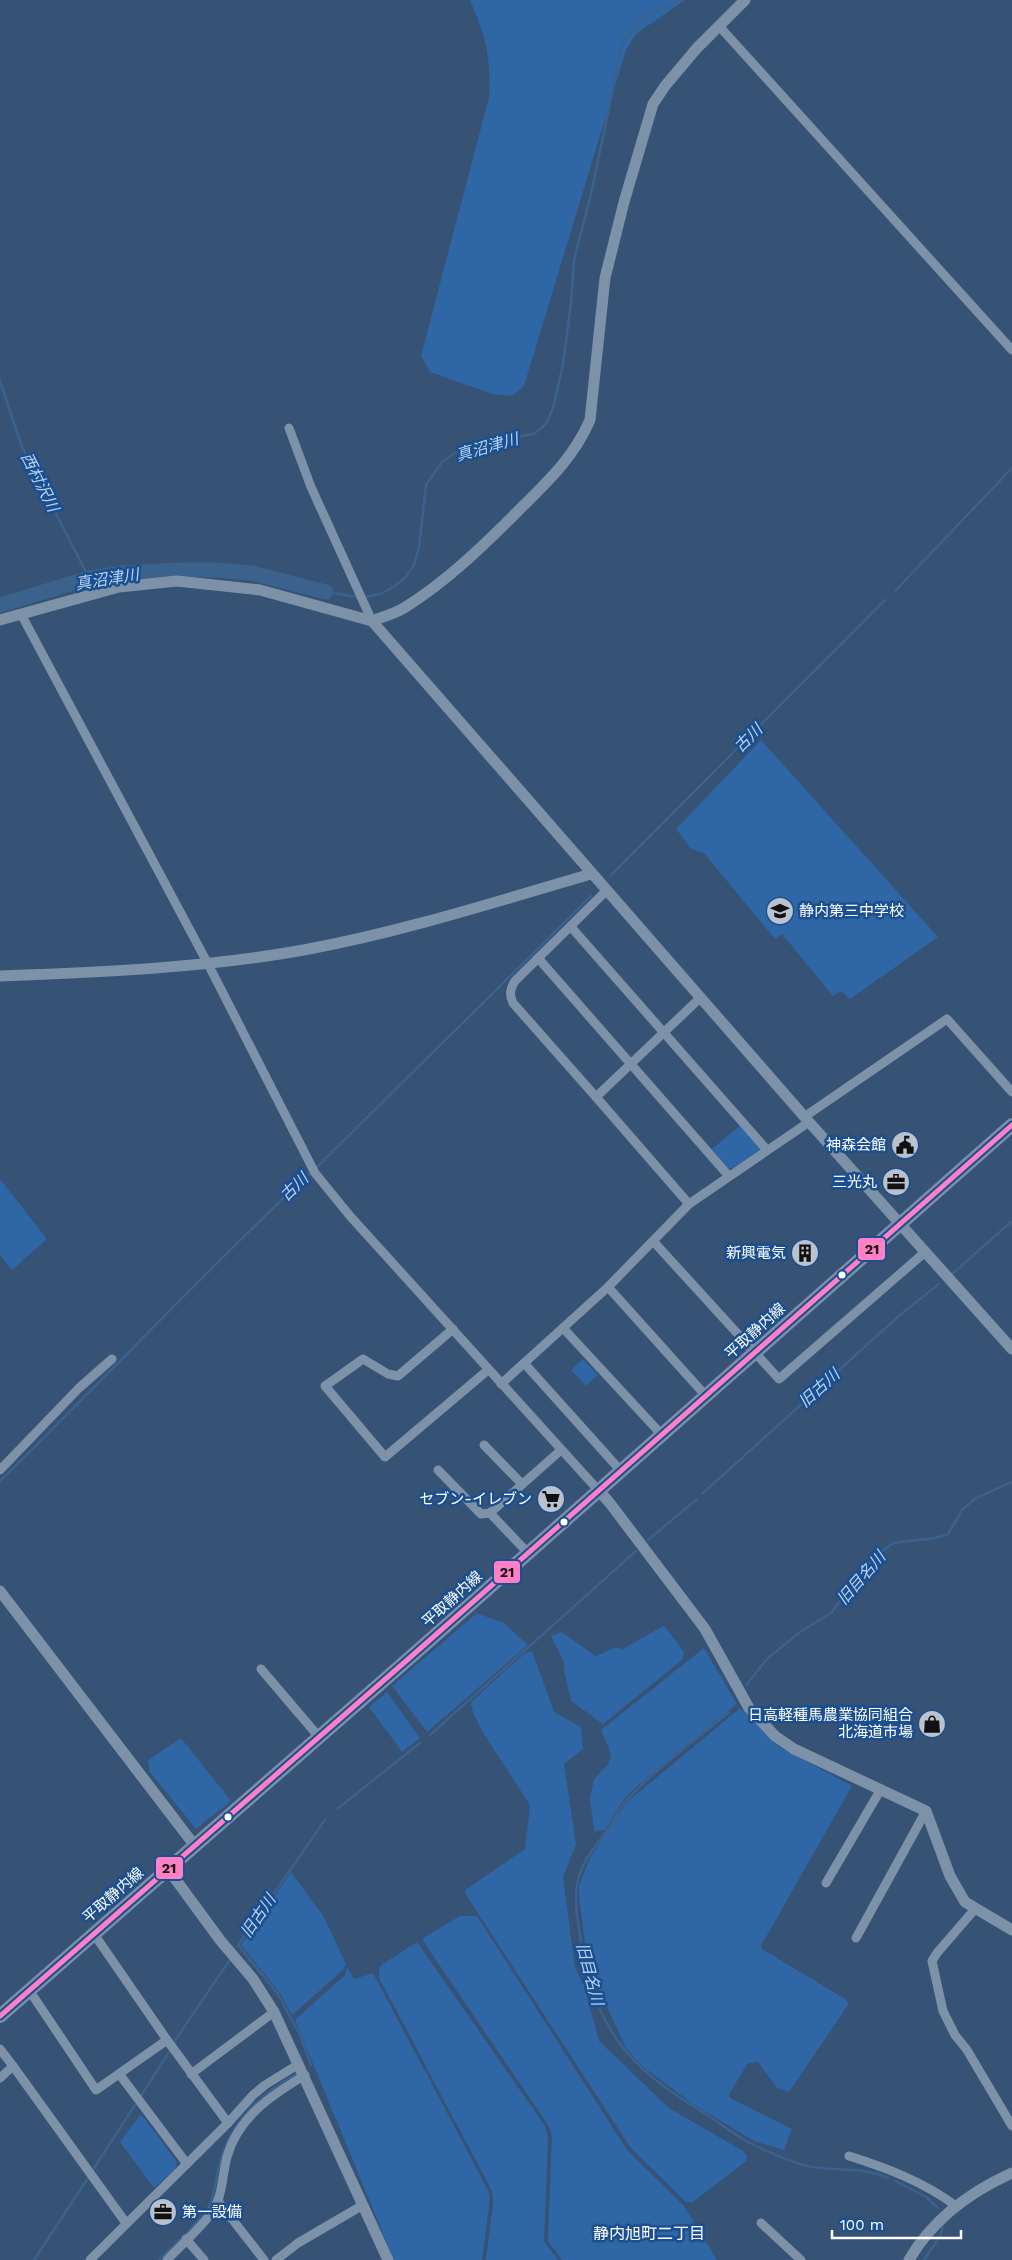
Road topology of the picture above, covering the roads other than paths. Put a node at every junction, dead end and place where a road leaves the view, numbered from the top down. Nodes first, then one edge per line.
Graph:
1 (745, 0) edge
2 (719, 26) junction
3 (1012, 350) edge
4 (289, 428) dead end
5 (21, 614) junction
6 (0, 620) edge
7 (372, 621) junction
8 (591, 874) junction
9 (606, 891) junction
10 (571, 927) junction
11 (538, 958) junction
12 (208, 964) junction
13 (0, 976) edge
14 (700, 998) junction
15 (664, 1033) junction
16 (630, 1065) junction
17 (1012, 1092) edge
18 (596, 1097) junction
19 (807, 1119) junction
20 (1012, 1125) edge
21 (767, 1150) junction
22 (728, 1175) junction
23 (689, 1204) junction
24 (900, 1225) junction
25 (653, 1241) junction
26 (924, 1253) junction
27 (608, 1287) junction
28 (453, 1328) junction
29 (564, 1328) junction
30 (1012, 1349) edge
31 (754, 1353) junction
32 (112, 1359) dead end
33 (524, 1363) junction
34 (488, 1370) junction
35 (501, 1384) junction
36 (706, 1396) junction
37 (662, 1435) junction
38 (484, 1445) dead end
39 (561, 1450) junction
40 (1, 1466) edge
41 (438, 1470) dead end
42 (621, 1471) junction
43 (522, 1484) junction
44 (599, 1491) junction
45 (490, 1513) junction
46 (528, 1553) junction
47 (0, 1591) edge
48 (261, 1669) dead end
49 (319, 1737) junction
50 (881, 1789) junction
51 (926, 1811) junction
52 (195, 1846) junction
53 (168, 1870) junction
54 (826, 1883) dead end
55 (975, 1910) junction
56 (1012, 1930) edge
57 (94, 1934) junction
58 (856, 1938) dead end
59 (29, 1990) junction
60 (274, 2012) junction
61 (0, 2016) edge
62 (167, 2040) junction
63 (0, 2049) edge
64 (299, 2064) junction
65 (13, 2066) junction
66 (191, 2074) junction
67 (120, 2075) junction
68 (305, 2075) junction
69 (0, 2078) edge
70 (228, 2123) junction
71 (1012, 2126) edge
72 (850, 2156) dead end
73 (187, 2164) junction
74 (1012, 2173) edge
75 (218, 2201) junction
76 (363, 2205) junction
77 (956, 2206) junction
78 (126, 2223) junction
79 (760, 2223) dead end
80 (186, 2239) junction
81 (90, 2260) edge
82 (167, 2260) edge
83 (204, 2260) edge
84 (264, 2260) edge
85 (276, 2260) edge
86 (388, 2260) edge
87 (801, 2260) edge
88 (909, 2260) edge

1 - 2 street
2 - 3 street
2 - 7 street
4 - 7 street
5 - 6 street
5 - 7 street
5 - 12 street
7 - 8 street
8 - 9 street
8 - 12 street
9 - 10 street
9 - 14 street
10 - 11 street
10 - 15 street
11 - 16 street
11 - 18 street
12 - 13 street
12 - 28 street
14 - 15 street
14 - 19 street
15 - 16 street
15 - 21 street
16 - 18 street
16 - 22 street
17 - 19 street
18 - 23 street
19 - 21 street
19 - 24 street
20 - 24 main road, 平取静内線
21 - 22 street
22 - 23 street
23 - 25 street
24 - 26 street
24 - 31 main road, 平取静内線
25 - 27 street
25 - 31 street
26 - 30 street
26 - 31 street
27 - 29 street
27 - 36 street
28 - 34 street
28 - 34 street
29 - 33 street
29 - 37 street
31 - 36 main road, 平取静内線
32 - 40 street
33 - 35 street
33 - 42 street
34 - 35 street
35 - 39 street
36 - 37 main road, 平取静内線
37 - 42 main road, 平取静内線
38 - 43 street
39 - 43 street
39 - 44 street
41 - 45 street
42 - 44 main road, 平取静内線
43 - 45 street
44 - 46 main road, 平取静内線
44 - 50 street
45 - 46 street
46 - 49 main road, 平取静内線
47 - 52 street
48 - 49 street
49 - 52 main road, 平取静内線
50 - 51 street
50 - 54 street
51 - 55 street
51 - 58 street
52 - 53 main road, 平取静内線
53 - 57 main road, 平取静内線
53 - 60 street
55 - 56 street
55 - 71 street
57 - 59 main road, 平取静内線
57 - 62 street
59 - 61 main road, 平取静内線
59 - 67 street
60 - 64 street
60 - 66 street
62 - 66 street
62 - 67 street
63 - 65 street
64 - 68 street
64 - 70 street
65 - 69 street
65 - 78 street
66 - 70 street
67 - 73 street
68 - 75 street
68 - 76 street
70 - 73 street
72 - 77 street
73 - 78 street
74 - 77 street
75 - 80 street
75 - 84 street
76 - 85 street
76 - 86 street
77 - 88 street
78 - 81 street
79 - 87 street
80 - 82 street
80 - 83 street

